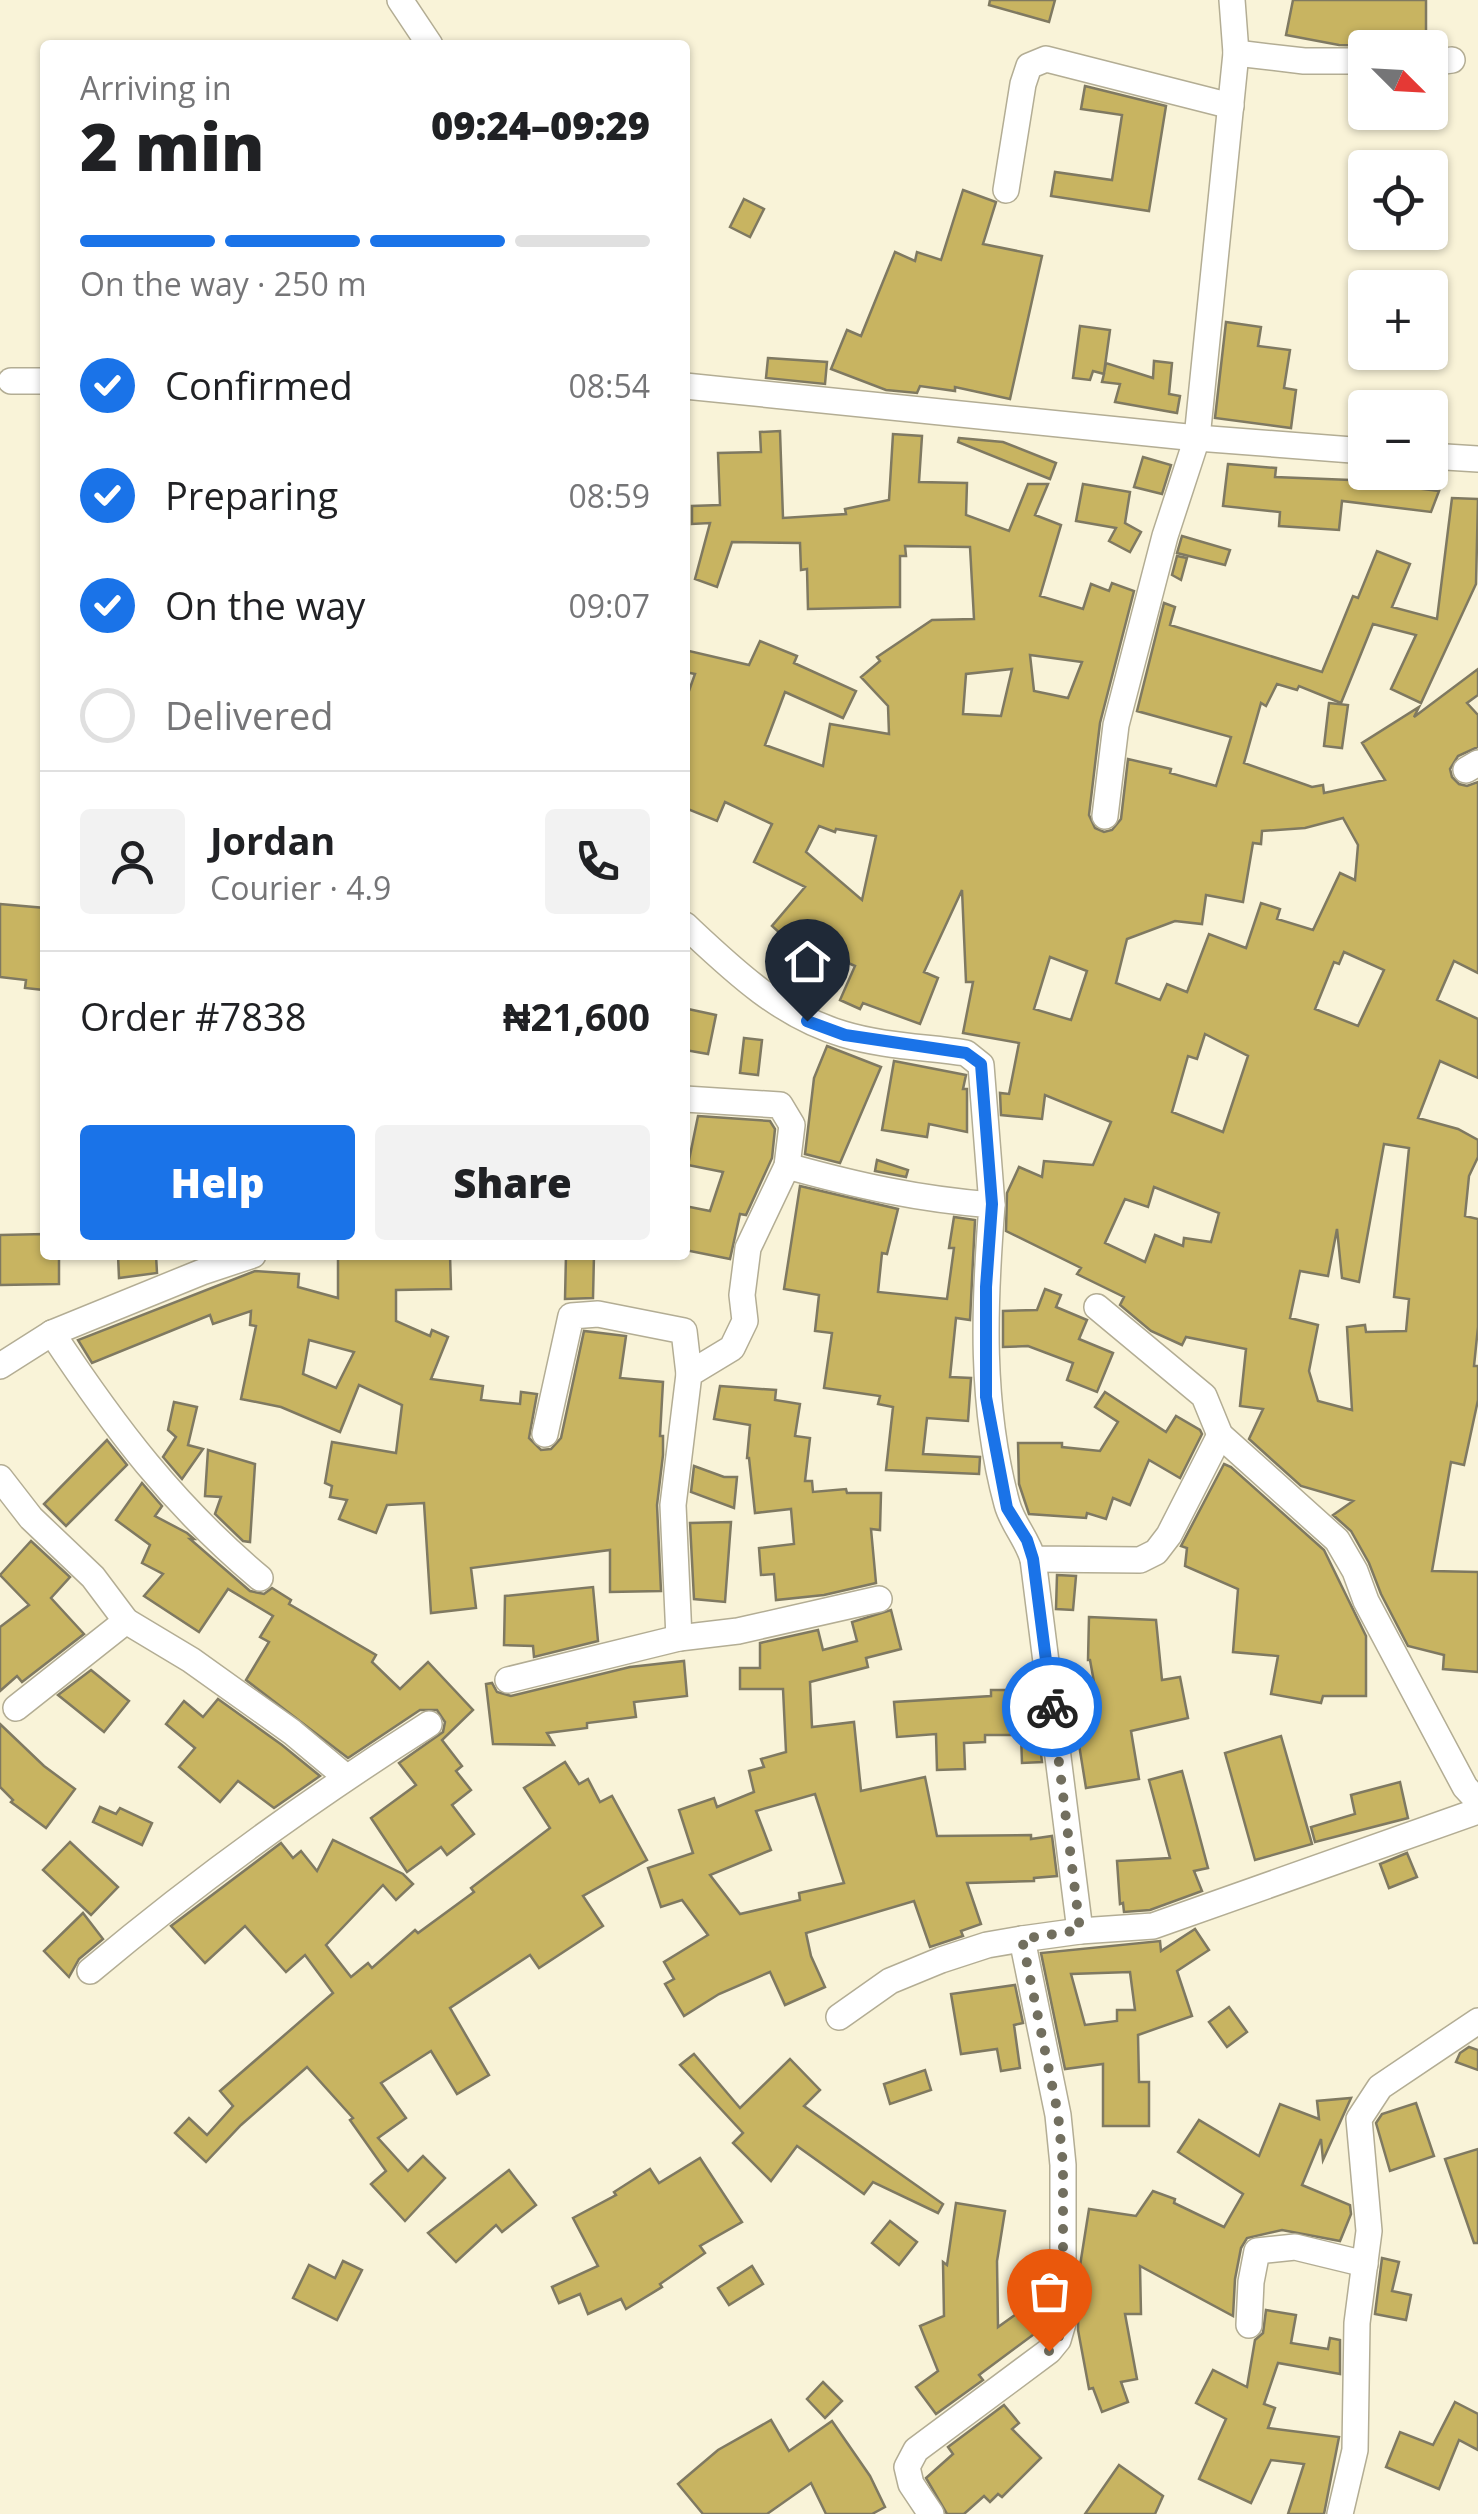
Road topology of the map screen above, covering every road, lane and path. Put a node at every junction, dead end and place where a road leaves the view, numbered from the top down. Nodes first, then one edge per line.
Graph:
1 (400, 0) edge
2 (1232, 0) edge
3 (427, 40) edge
4 (1236, 53) junction
5 (1348, 61) edge
6 (1231, 106) junction
7 (1006, 190) dead end
8 (40, 381) edge
9 (11, 382) dead end
10 (690, 387) edge
11 (1197, 438) junction
12 (1348, 450) edge
13 (1448, 457) edge
14 (1478, 459) edge
15 (1105, 816) dead end
16 (690, 930) edge
17 (690, 1100) edge
18 (787, 1166) junction
19 (992, 1204) junction
20 (238, 1260) edge
21 (1096, 1307) dead end
22 (52, 1333) junction
23 (0, 1366) edge
24 (690, 1374) junction
25 (545, 1434) dead end
26 (1220, 1435) junction
27 (0, 1478) edge
28 (1033, 1559) junction
29 (260, 1578) dead end
30 (879, 1599) dead end
31 (126, 1621) junction
32 (679, 1638) junction
33 (508, 1680) dead end
34 (16, 1708) dead end
35 (430, 1724) dead end
36 (346, 1777) junction
37 (1478, 1801) edge
38 (1478, 1811) edge
39 (1080, 1930) junction
40 (1022, 1939) junction
41 (90, 1971) dead end
42 (839, 2017) dead end
43 (1478, 2021) edge
44 (1365, 2264) junction
45 (1249, 2325) dead end
46 (931, 2514) edge
47 (1340, 2514) edge

1 - 3 street
2 - 4 street
4 - 5 street
4 - 6 street
6 - 7 street
6 - 11 street
8 - 9 street
10 - 11 street
11 - 12 street
11 - 15 street
13 - 14 street
16 - 19 street
17 - 18 street
18 - 19 street
18 - 24 street
19 - 28 street
20 - 22 street
21 - 26 street
22 - 23 street
22 - 29 street
24 - 25 street
24 - 32 street
26 - 28 street
26 - 37 street
27 - 31 street
28 - 39 street
30 - 32 street
31 - 34 street
31 - 36 street
32 - 33 street
35 - 36 street
36 - 41 street
38 - 39 street
39 - 40 street
40 - 42 street
40 - 46 street
43 - 44 street
44 - 45 street
44 - 47 street

